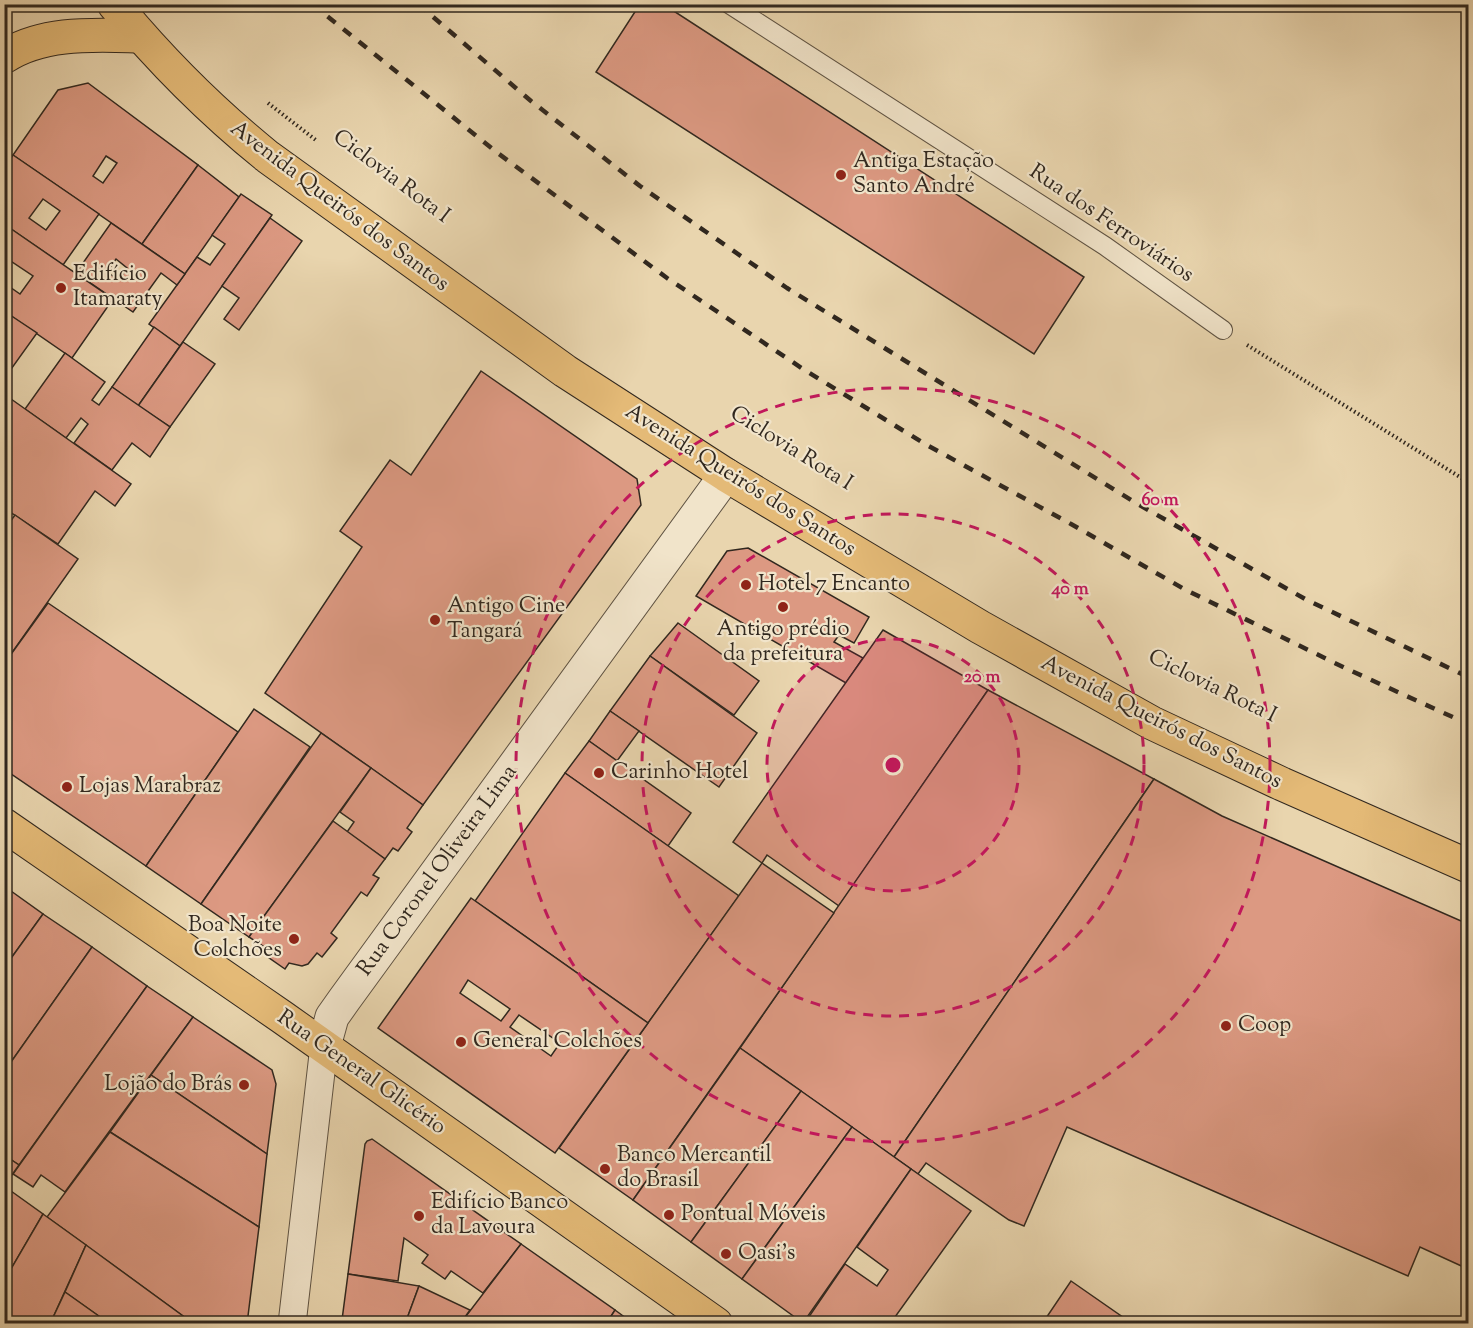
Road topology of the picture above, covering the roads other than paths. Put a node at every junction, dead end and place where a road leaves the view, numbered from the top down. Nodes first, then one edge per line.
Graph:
1 (114, 4) edge
2 (729, 4) edge
3 (140, 36) junction
4 (4, 57) edge
5 (1224, 330) road end
6 (726, 475) junction
7 (4, 825) edge
8 (1468, 866) edge
9 (324, 1046) junction
10 (292, 1323) edge
11 (716, 1323) edge

1 - 3 main road, Avenida Queirós dos Santos
2 - 5 lane, Rua dos Ferroviários
3 - 4 main road
3 - 6 main road, Avenida Queirós dos Santos
6 - 8 main road, Avenida Queirós dos Santos
6 - 9 street, Rua Coronel Oliveira Lima
7 - 9 main road, Rua General Glicério
9 - 10 street, Rua Coronel Oliveira Lima
9 - 11 main road, Rua General Glicério

